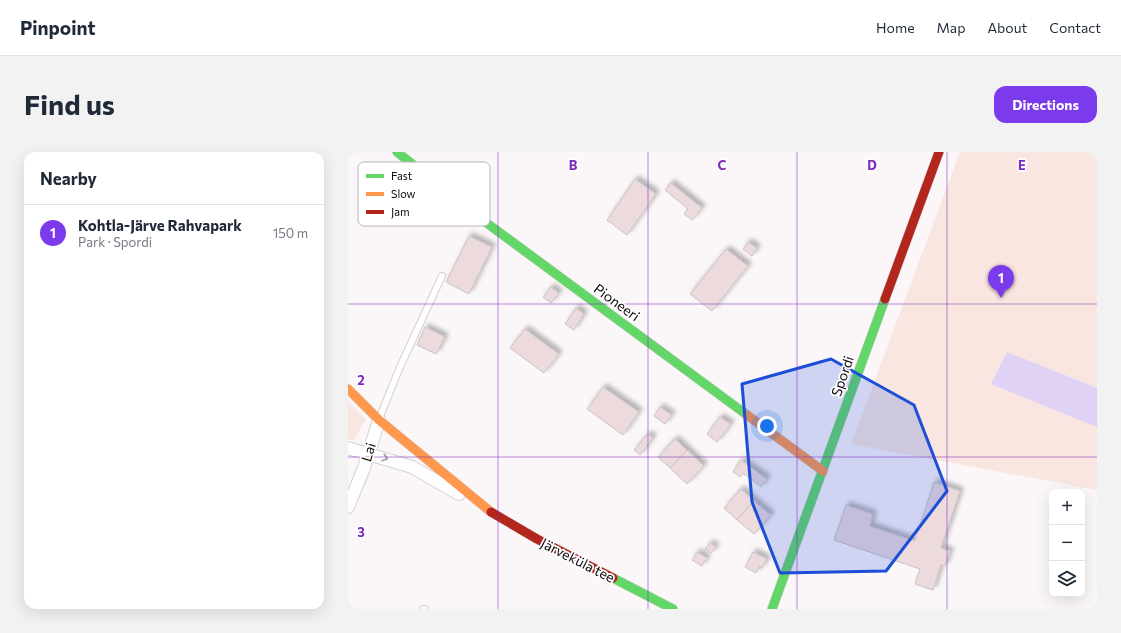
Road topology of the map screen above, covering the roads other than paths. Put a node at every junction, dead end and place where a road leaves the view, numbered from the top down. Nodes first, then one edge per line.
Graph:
1 (397, 152) edge
2 (939, 152) edge
3 (410, 162) edge
4 (490, 225) edge
5 (442, 276) dead end
6 (348, 389) edge
7 (379, 420) junction
8 (348, 448) edge
9 (368, 453) junction
10 (823, 471) junction
11 (348, 507) edge
12 (485, 508) junction
13 (673, 609) edge
14 (772, 609) edge

1 - 3 street, Pioneeri
2 - 10 street, Spordi
4 - 10 street, Pioneeri
5 - 7 lane
6 - 7 street, Järveküla tee
7 - 9 street, Lai
7 - 12 street, Järveküla tee
8 - 9 street, Järveküla tee
9 - 11 street, Lai
9 -> 12 street, Järveküla tee
10 - 14 street, Spordi
12 - 13 street, Järveküla tee

